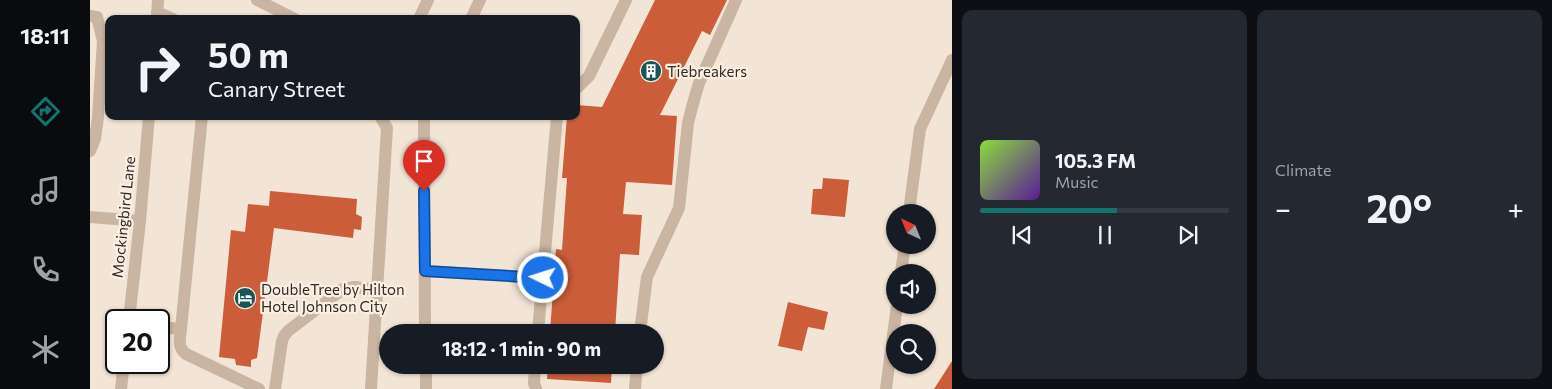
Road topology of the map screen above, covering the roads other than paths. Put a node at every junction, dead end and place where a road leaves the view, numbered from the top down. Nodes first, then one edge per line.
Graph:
1 (257, 0) edge
2 (428, 0) edge
3 (480, 0) edge
4 (626, 0) edge
5 (736, 0) edge
6 (288, 15) edge
7 (421, 15) edge
8 (472, 15) edge
9 (90, 16) edge
10 (952, 60) edge
11 (580, 85) edge
12 (149, 120) edge
13 (202, 120) edge
14 (382, 120) edge
15 (424, 120) edge
16 (557, 120) edge
17 (90, 151) edge
18 (910, 204) edge
19 (90, 217) edge
20 (140, 222) junction
21 (425, 271) junction
22 (543, 278) junction
23 (377, 290) junction
24 (129, 309) edge
25 (896, 314) edge
26 (426, 324) edge
27 (539, 324) edge
28 (641, 324) edge
29 (170, 328) edge
30 (181, 330) junction
31 (123, 374) edge
32 (426, 374) edge
33 (534, 374) edge
34 (636, 374) edge
35 (121, 389) edge
36 (259, 389) edge
37 (275, 389) edge
38 (371, 389) edge
39 (426, 389) edge
40 (536, 389) edge
41 (635, 389) edge
42 (886, 389) edge

1 - 6 street
2 - 7 street
3 - 8 street
4 - 11 street
5 - 28 street
9 - 17 street
10 - 18 street
12 - 20 street, Mockingbird Lane
13 - 30 street
14 - 23 street
15 - 21 street
16 - 22 street
19 - 20 street
20 - 24 street, Mockingbird Lane
21 - 22 street
21 - 26 street
22 - 27 street
23 - 37 street
23 - 38 street
25 - 42 street
29 - 30 street
30 - 36 street
31 - 35 street
32 - 39 street
33 - 40 street
34 - 41 street

